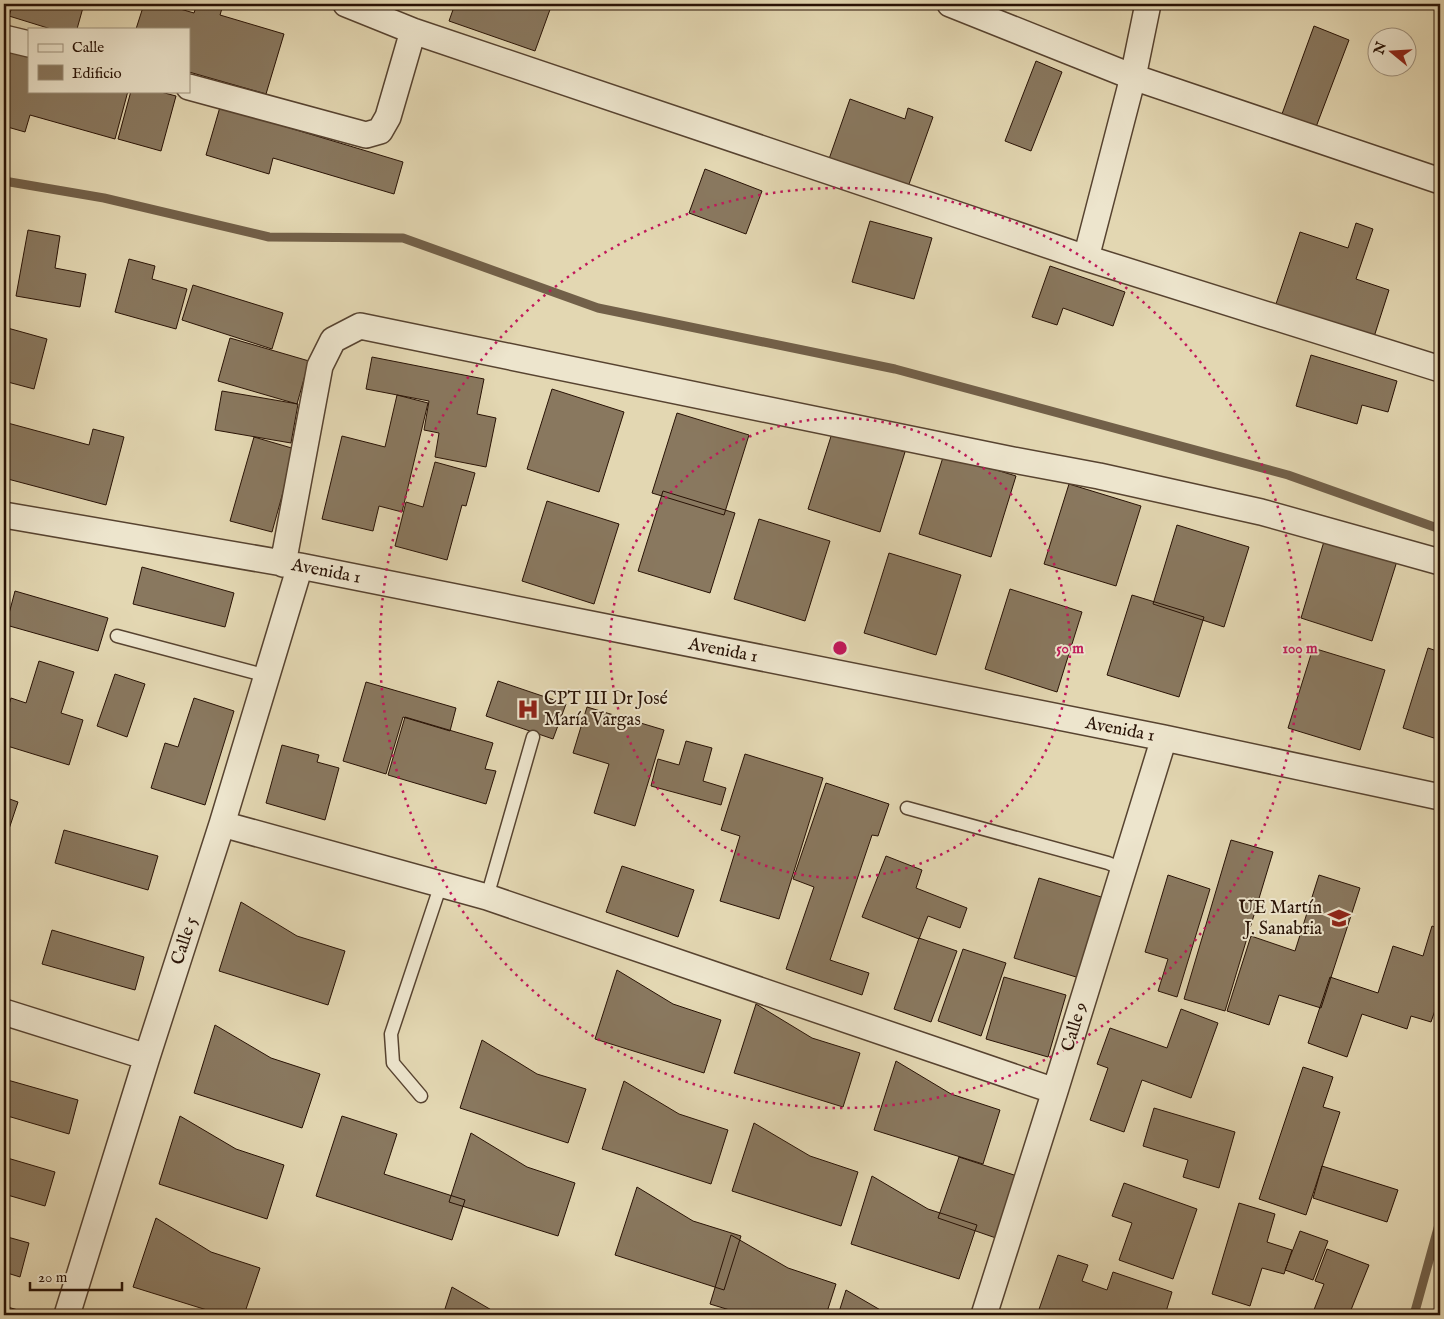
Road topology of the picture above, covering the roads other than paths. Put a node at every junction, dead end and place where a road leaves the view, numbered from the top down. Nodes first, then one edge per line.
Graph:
1 (346, 4) edge
2 (950, 4) edge
3 (1148, 4) edge
4 (413, 31) junction
5 (4, 38) edge
6 (28, 44) edge
7 (1133, 77) junction
8 (190, 87) edge
9 (1440, 181) edge
10 (1086, 258) junction
11 (1440, 368) edge
12 (4, 515) edge
13 (1440, 562) edge
14 (292, 565) junction
15 (117, 636) dead end
16 (267, 676) junction
17 (532, 737) dead end
18 (1164, 738) junction
19 (1440, 796) edge
20 (907, 808) dead end
21 (222, 824) junction
22 (1124, 870) junction
23 (441, 884) junction
24 (487, 897) junction
25 (4, 1012) edge
26 (147, 1057) junction
27 (1055, 1091) junction
28 (421, 1096) dead end
29 (67, 1315) edge
30 (984, 1315) edge

1 - 4 street
2 - 7 street
3 - 7 street
4 - 8 street
4 - 10 street
5 - 6 street
7 - 9 street
7 - 10 street
10 - 11 street
12 - 14 street, Avenida 1
13 - 14 street, Calle 5
14 - 16 street, Calle 5
14 - 18 street, Avenida 1
15 - 16 lane
16 - 21 street, Calle 5
17 - 24 lane
18 - 19 street, Avenida 1
18 - 22 street, Calle 9
20 - 22 lane
21 - 23 street
21 - 26 street, Calle 5
22 - 27 street, Calle 9
23 - 24 street
23 - 28 lane
24 - 27 street
25 - 26 street
26 - 29 street, Calle 5
27 - 30 street, Calle 9

